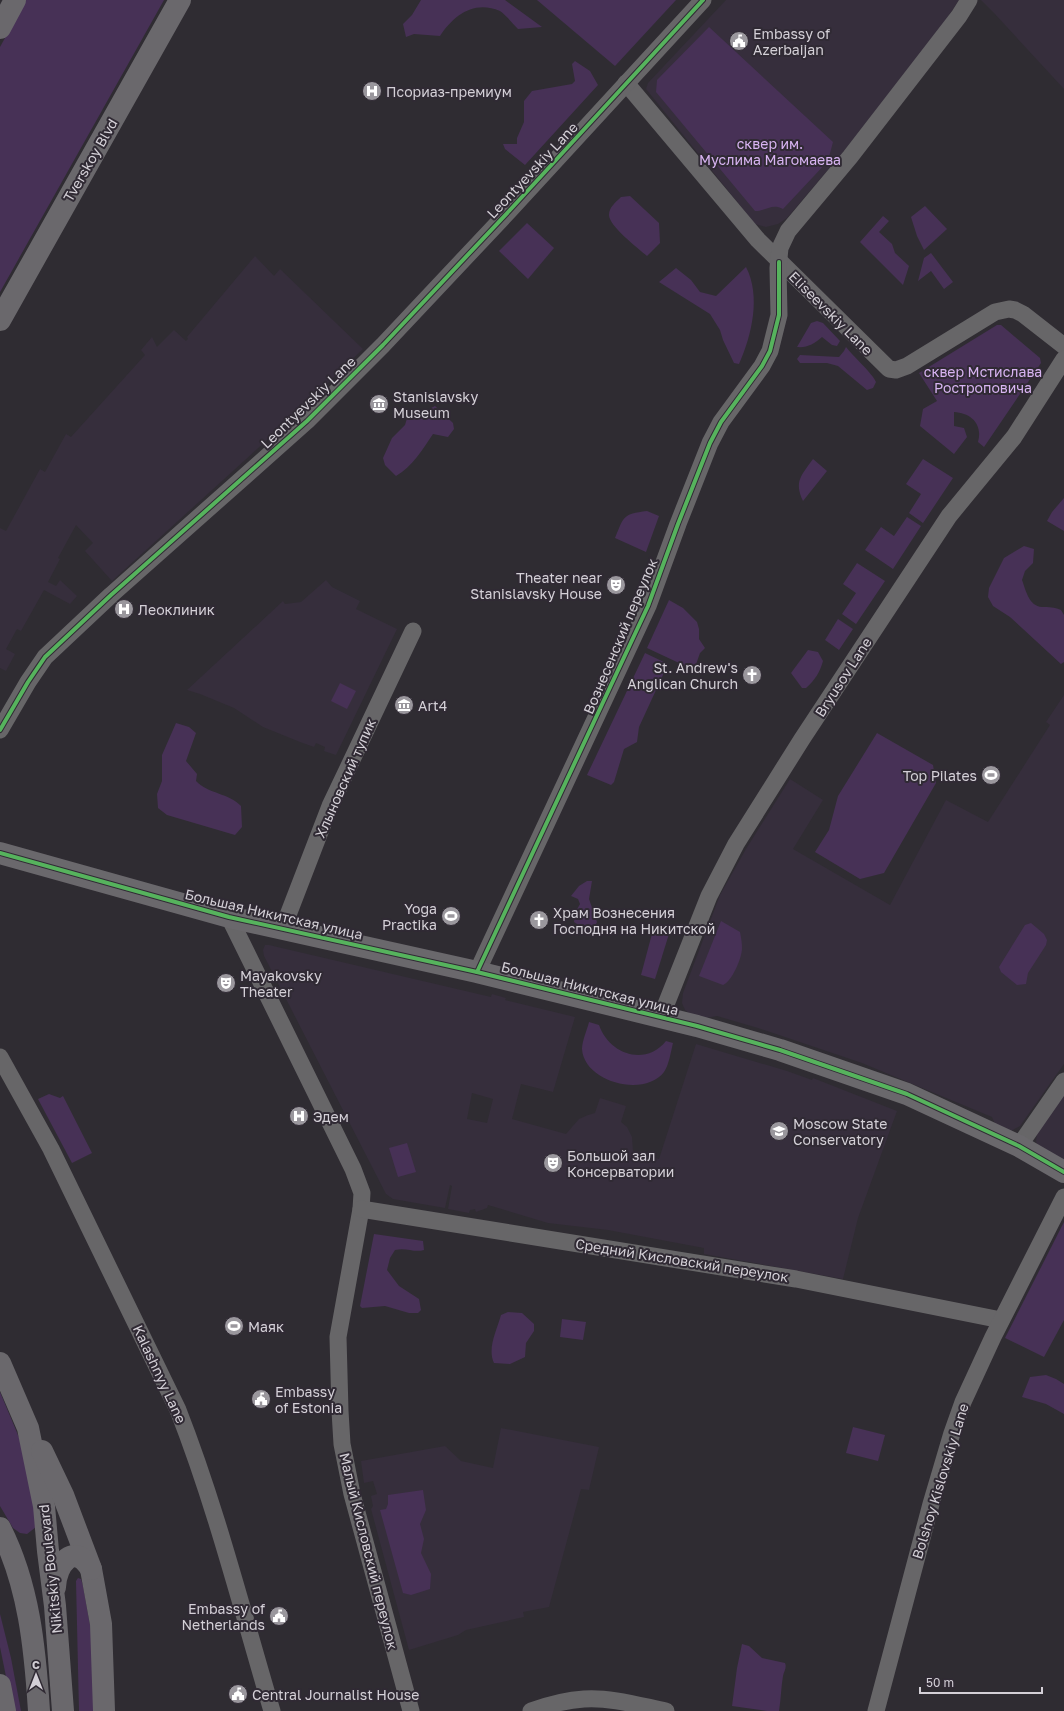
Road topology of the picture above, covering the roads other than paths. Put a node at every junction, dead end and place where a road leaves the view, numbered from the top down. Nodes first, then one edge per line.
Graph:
1 (15, 0) edge
2 (180, 0) edge
3 (702, 0) edge
4 (970, 0) edge
5 (0, 28) edge
6 (626, 83) junction
7 (779, 262) junction
8 (0, 320) edge
9 (1064, 346) edge
10 (1064, 359) edge
11 (413, 631) dead end
12 (0, 730) edge
13 (0, 853) edge
14 (229, 917) junction
15 (283, 928) junction
16 (477, 972) junction
17 (661, 1017) junction
18 (0, 1057) edge
19 (1064, 1081) edge
20 (1019, 1146) junction
21 (1064, 1172) edge
22 (1064, 1197) edge
23 (361, 1209) junction
24 (1001, 1320) junction
25 (0, 1363) edge
26 (28, 1428) junction
27 (0, 1528) edge
28 (91, 1569) junction
29 (0, 1574) edge
30 (27, 1604) junction
31 (55, 1606) junction
32 (0, 1685) edge
33 (5, 1711) edge
34 (39, 1711) edge
35 (63, 1711) edge
36 (104, 1711) edge
37 (272, 1711) edge
38 (411, 1711) edge
39 (531, 1711) edge
40 (666, 1711) edge
41 (876, 1711) edge

1 - 5 main road
2 - 8 main road, Tverskoy Blvd
3 - 6 street, Leontyevskiy Lane
4 - 7 street, Вознесенский переулок
6 - 7 street, Eliseevskiy Lane
6 - 12 street, Leontyevskiy Lane
7 - 9 street, Eliseevskiy Lane
7 - 16 street, Вознесенский переулок
10 - 17 street, Bryusov Lane
11 - 15 street, Хлыновский тупик
13 - 14 main road, Большая Никитская улица
14 - 15 main road, Большая Никитская улица
14 - 23 street, Малый Кисловский переулок
15 - 16 main road, Большая Никитская улица
16 - 17 main road, Большая Никитская улица
17 - 20 main road, Большая Никитская улица
18 - 37 street, Kalashnyy Lane
19 - 20 street
20 - 21 main road, Большая Никитская улица
22 - 24 street, Bolshoy Kislovskiy Lane
23 - 24 street, Средний Кисловский переулок
23 - 38 street, Малый Кисловский переулок
24 - 41 street, Bolshoy Kislovskiy Lane
25 - 26 main road, Nikitskiy Boulevard
26 - 28 main road, Nikitskiy Boulevard
26 - 31 main road, Nikitskiy Boulevard
27 - 30 main road, Nikitskiy Boulevard
28 - 31 main road
28 - 36 main road, Nikitskiy Boulevard
29 - 30 main road
30 - 34 main road, Nikitskiy Boulevard
31 - 35 main road, Nikitskiy Boulevard
32 - 33 main road
39 - 40 street

